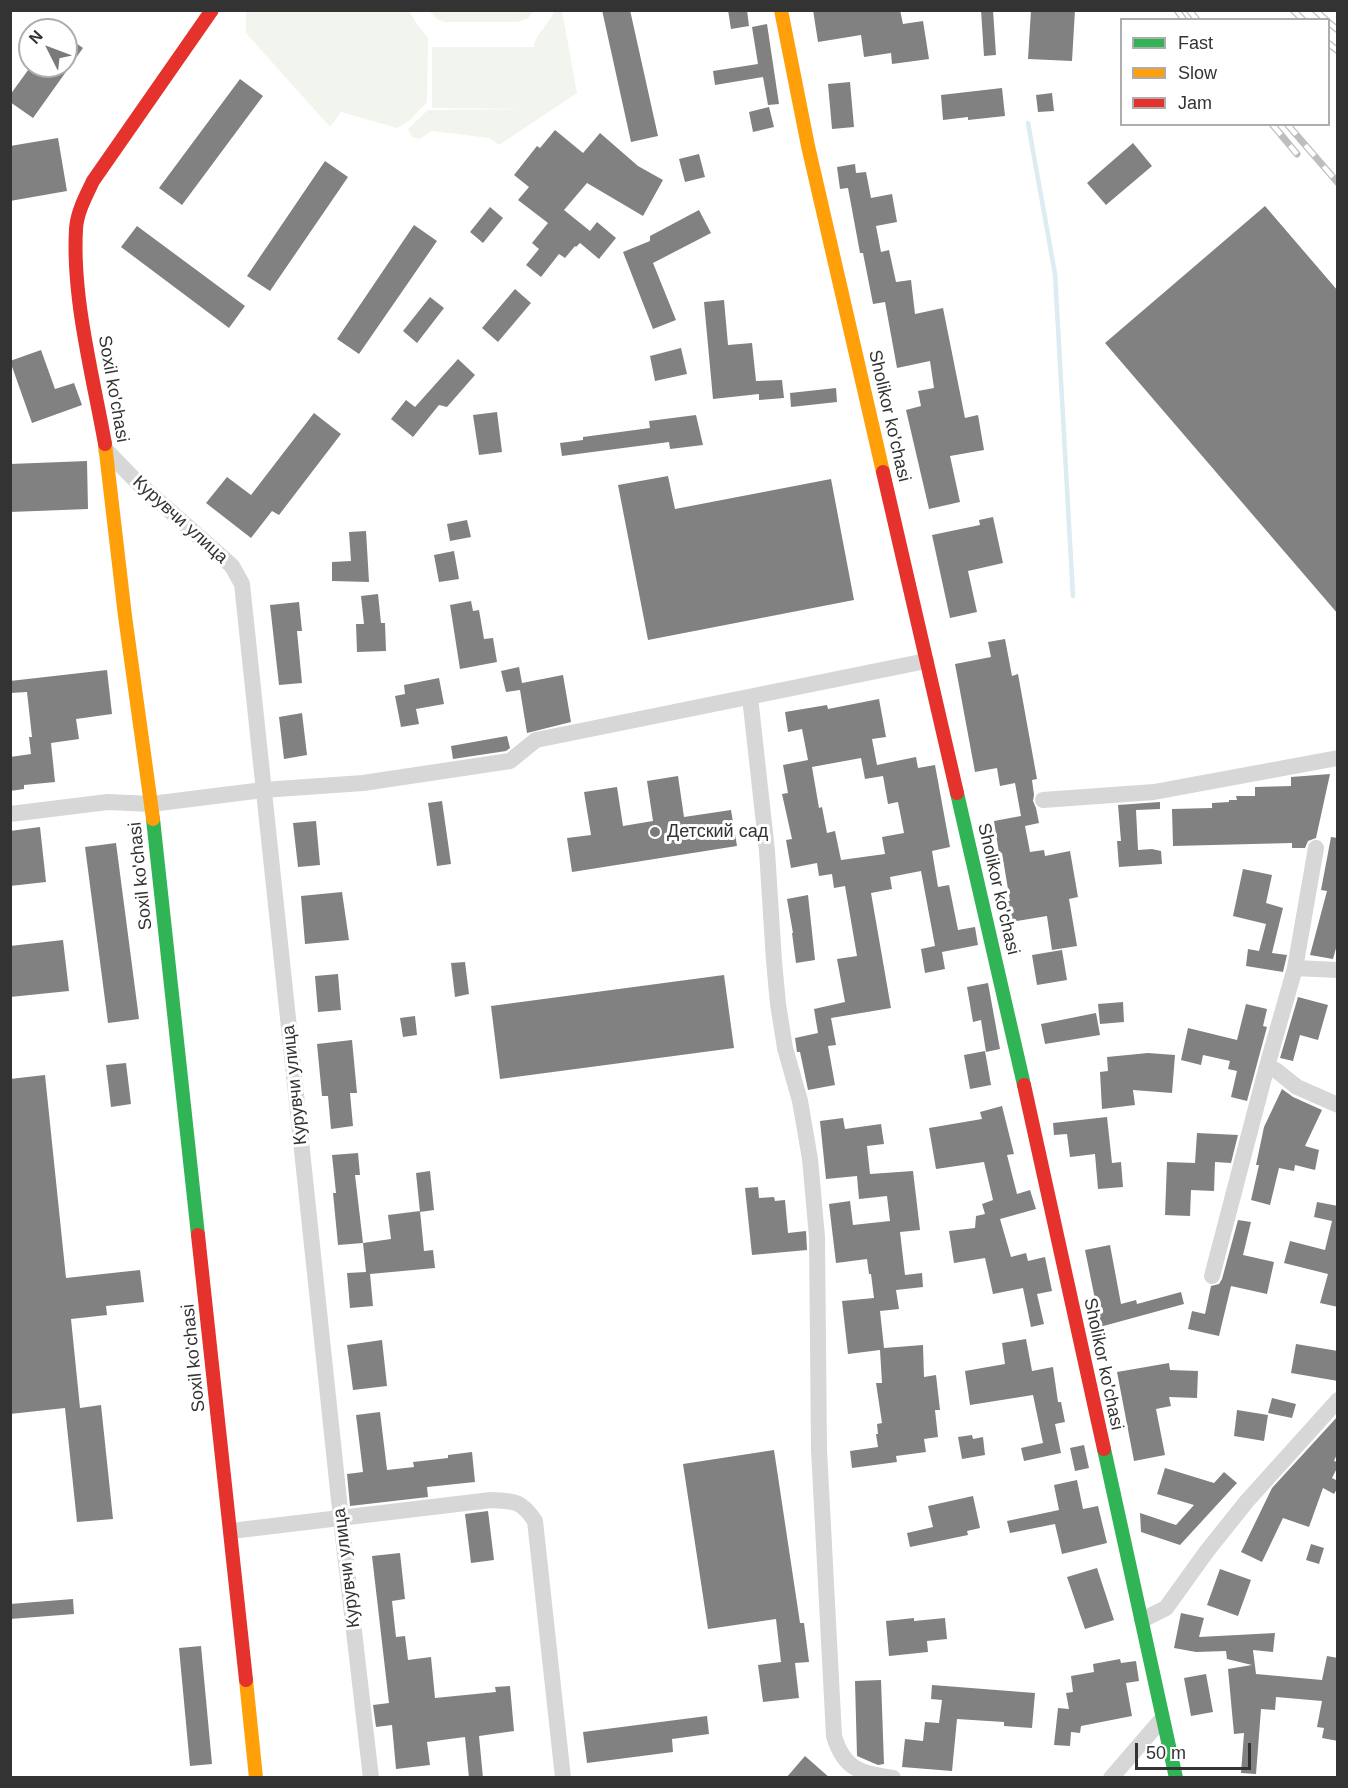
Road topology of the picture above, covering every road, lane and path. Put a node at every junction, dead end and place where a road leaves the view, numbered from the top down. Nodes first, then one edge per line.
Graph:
1 (212, 10) edge
2 (781, 10) edge
3 (106, 450) junction
4 (926, 661) junction
5 (750, 697) junction
6 (1338, 758) edge
7 (263, 790) junction
8 (1043, 800) dead end
9 (151, 804) junction
10 (10, 814) edge
11 (1316, 848) dead end
12 (1295, 968) junction
13 (1338, 970) edge
14 (1267, 1066) junction
15 (1338, 1105) edge
16 (1212, 1276) dead end
17 (1338, 1400) edge
18 (341, 1519) junction
19 (231, 1531) junction
20 (1142, 1620) junction
21 (1162, 1719) junction
22 (256, 1778) edge
23 (371, 1778) edge
24 (563, 1778) edge
25 (893, 1778) edge
26 (1111, 1778) edge
27 (1176, 1778) edge

1 - 3 street, Soxil ko'chasi
2 - 4 street, Sholikor ko'chasi
3 - 7 street, Курувчи улица
3 - 9 street, Soxil ko'chasi
4 - 5 street
4 - 20 street, Sholikor ko'chasi
5 - 7 street
5 - 25 street
6 - 8 street
7 - 9 street
7 - 18 street, Курувчи улица
9 - 10 street
9 - 19 street, Soxil ko'chasi
11 - 12 street
12 - 13 street
12 - 14 street
14 - 15 street
14 - 16 street
17 - 20 street
18 - 19 street
18 - 23 street, Курувчи улица
18 - 24 street
19 - 22 street, Soxil ko'chasi
20 - 21 street, Sholikor ko'chasi
21 - 26 street
21 - 27 street, Sholikor ko'chasi

